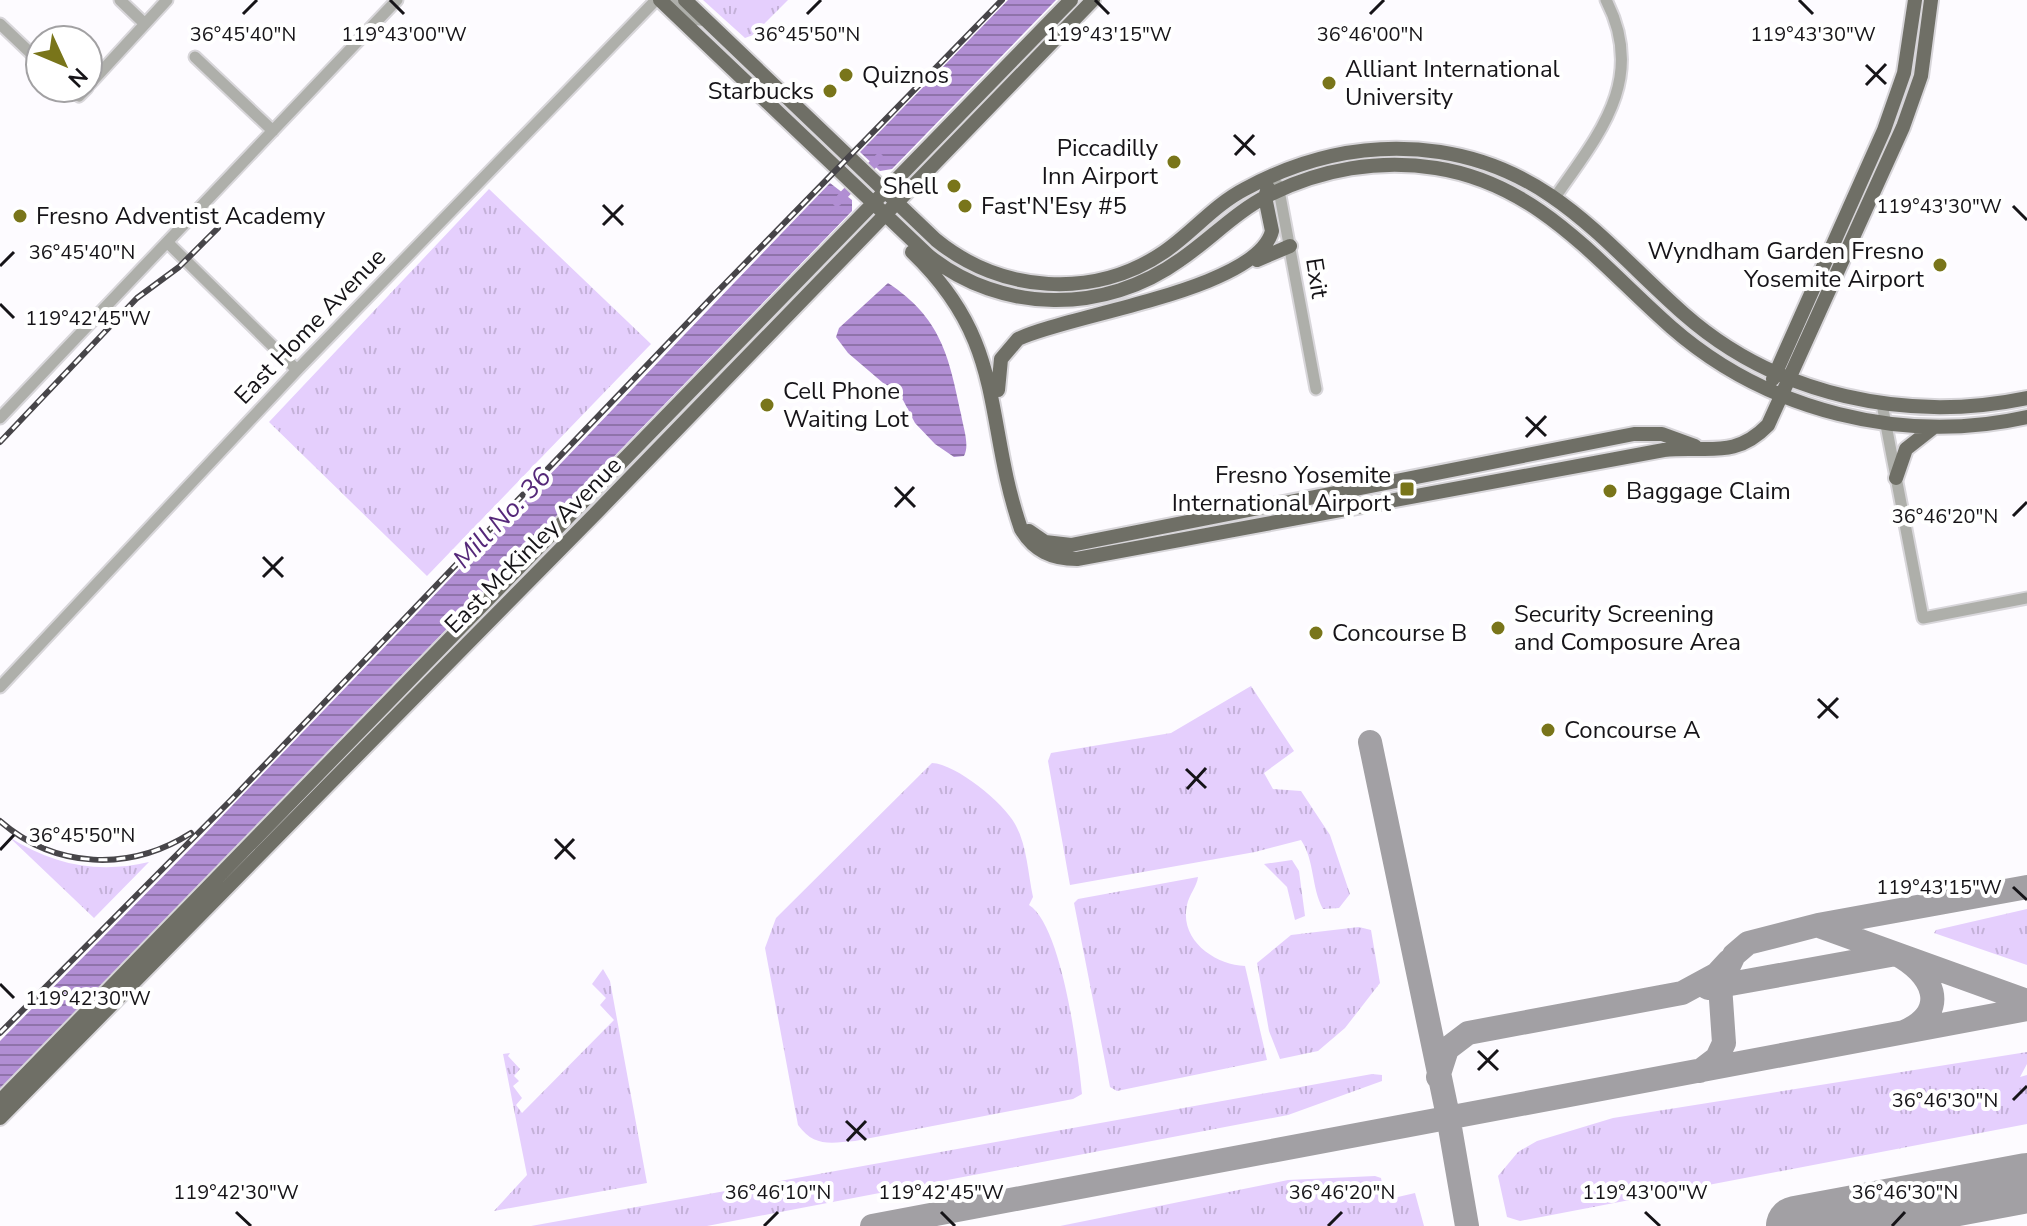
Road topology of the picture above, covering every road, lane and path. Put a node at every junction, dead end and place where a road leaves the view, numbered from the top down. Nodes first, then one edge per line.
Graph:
1 (120, 0) edge
2 (167, 0) edge
3 (397, 0) edge
4 (658, 0) edge
5 (673, 0) edge
6 (685, 0) edge
7 (1071, 0) edge
8 (1082, 0) edge
9 (1093, 0) edge
10 (1606, 0) edge
11 (1915, 0) edge
12 (1931, 0) edge
13 (707, 21) junction
14 (0, 24) edge
15 (145, 24) junction
16 (1062, 32) junction
17 (24, 47) edge
18 (195, 57) dead end
19 (104, 69) edge
20 (273, 131) junction
21 (1882, 135) junction
22 (1898, 141) junction
23 (1449, 170) junction
24 (1272, 176) junction
25 (1280, 190) junction
26 (885, 191) junction
27 (1556, 196) junction
28 (1265, 197) junction
29 (896, 202) junction
30 (872, 204) junction
31 (884, 215) junction
32 (167, 242) junction
33 (1290, 246) junction
34 (1230, 271) junction
35 (297, 370) junction
36 (1776, 373) junction
37 (1791, 379) junction
38 (1316, 389) dead end
39 (1769, 389) junction
40 (1783, 395) junction
41 (2027, 398) edge
42 (1882, 404) junction
43 (996, 411) junction
44 (2027, 417) edge
45 (0, 418) edge
46 (1886, 423) junction
47 (1934, 427) junction
48 (1702, 449) junction
49 (1896, 478) junction
50 (1307, 497) junction
51 (1015, 511) junction
52 (1310, 515) junction
53 (492, 593) junction
54 (2027, 598) edge
55 (408, 679) junction
56 (430, 681) junction
57 (0, 687) edge
58 (330, 784) junction
59 (273, 829) junction
60 (0, 1101) edge
61 (0, 1118) edge

1 - 15 street
2 - 15 street
3 - 20 street
4 - 30 main road
4 - 35 street, East Home Avenue
5 - 13 street
6 - 13 main road
7 - 26 main road, East McKinley Avenue
8 - 16 main road
9 - 16 main road, East McKinley Avenue
10 - 27 street
11 - 21 main road
12 - 22 main road
13 - 26 main road
14 - 17 street
15 - 19 street
16 - 29 main road, East McKinley Avenue
18 - 20 street
20 - 32 street
21 - 22 street
21 - 36 main road
22 - 37 main road
23 - 25 main road
23 - 27 main road
23 - 39 main road
24 - 25 street, Exit
24 - 27 main road
24 - 28 main road
24 - 29 main road
25 - 28 main road
25 - 33 street, Exit
26 - 29 main road
26 - 30 main road, East McKinley Avenue
27 - 36 main road
28 - 31 main road
28 - 34 main road
29 - 31 main road, East McKinley Avenue
30 - 31 main road
30 - 53 main road, East McKinley Avenue
31 - 43 main road
31 - 56 main road, East McKinley Avenue
32 - 35 street
32 - 45 street
33 - 34 main road
33 - 38 street, Exit
34 - 43 main road
35 - 57 street, East Home Avenue
36 - 37 main road
36 - 39 main road
37 - 40 main road
37 - 42 main road
39 - 40 main road
40 - 46 main road
40 - 48 main road
41 - 42 main road
42 - 46 street
43 - 51 main road
44 - 47 main road
46 - 47 main road
46 - 49 street
47 - 49 main road
48 - 50 main road
48 - 52 main road
49 - 54 street
50 - 51 main road
50 - 52 main road
51 - 52 main road
53 - 55 main road, East McKinley Avenue
53 - 56 main road
55 - 58 main road
55 - 59 main road, East McKinley Avenue
56 - 58 main road, East McKinley Avenue
58 - 59 main road, East McKinley Avenue
59 - 60 main road, East McKinley Avenue
59 - 61 main road, East McKinley Avenue

